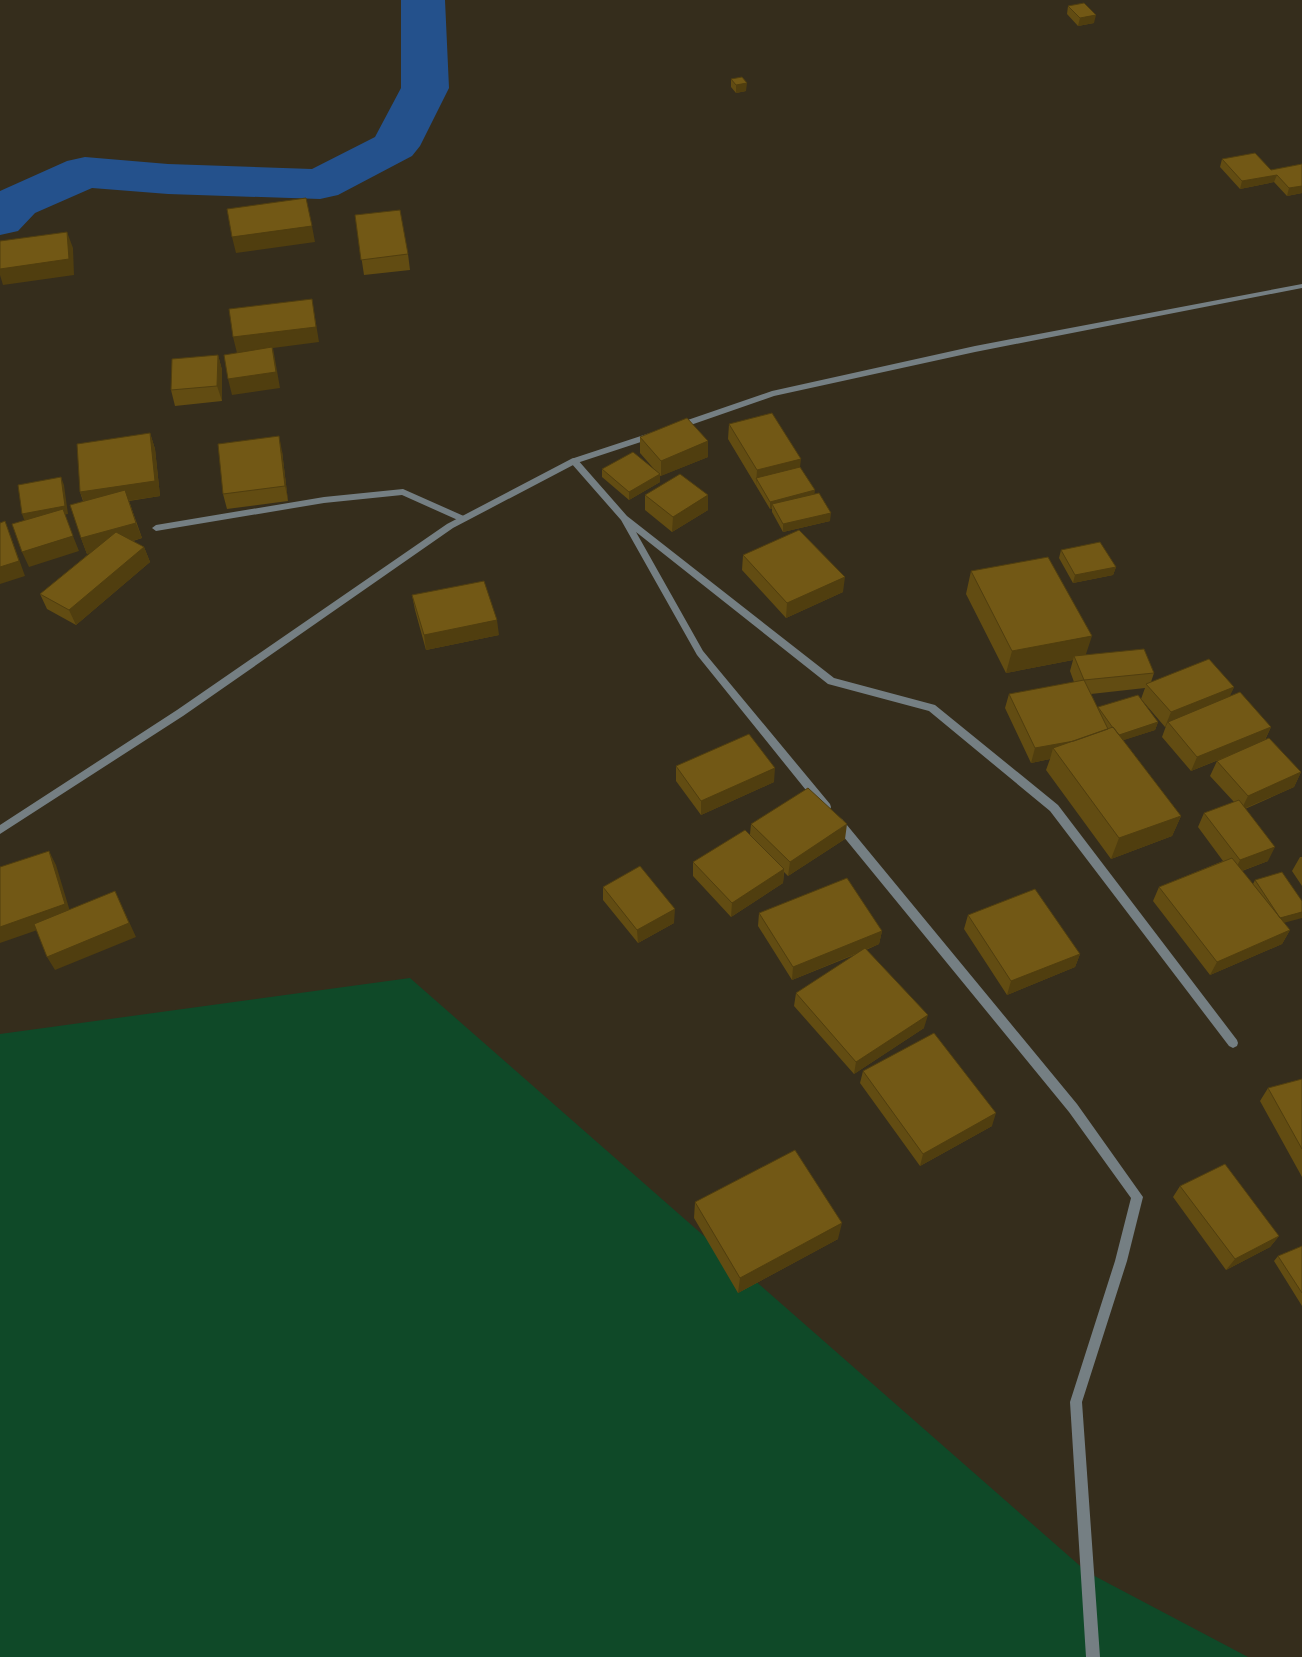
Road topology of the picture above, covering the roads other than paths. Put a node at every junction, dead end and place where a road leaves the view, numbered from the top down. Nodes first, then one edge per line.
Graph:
1 (1302, 286) edge
2 (668, 429) edge
3 (659, 432) edge
4 (574, 461) junction
5 (624, 518) junction
6 (463, 519) junction
7 (156, 528) dead end
8 (0, 830) edge
9 (1233, 1043) dead end
10 (1093, 1657) edge

1 - 2 street
3 - 4 street
4 - 5 street
4 - 6 street
5 - 9 street
5 - 10 street
6 - 7 street
6 - 8 street

